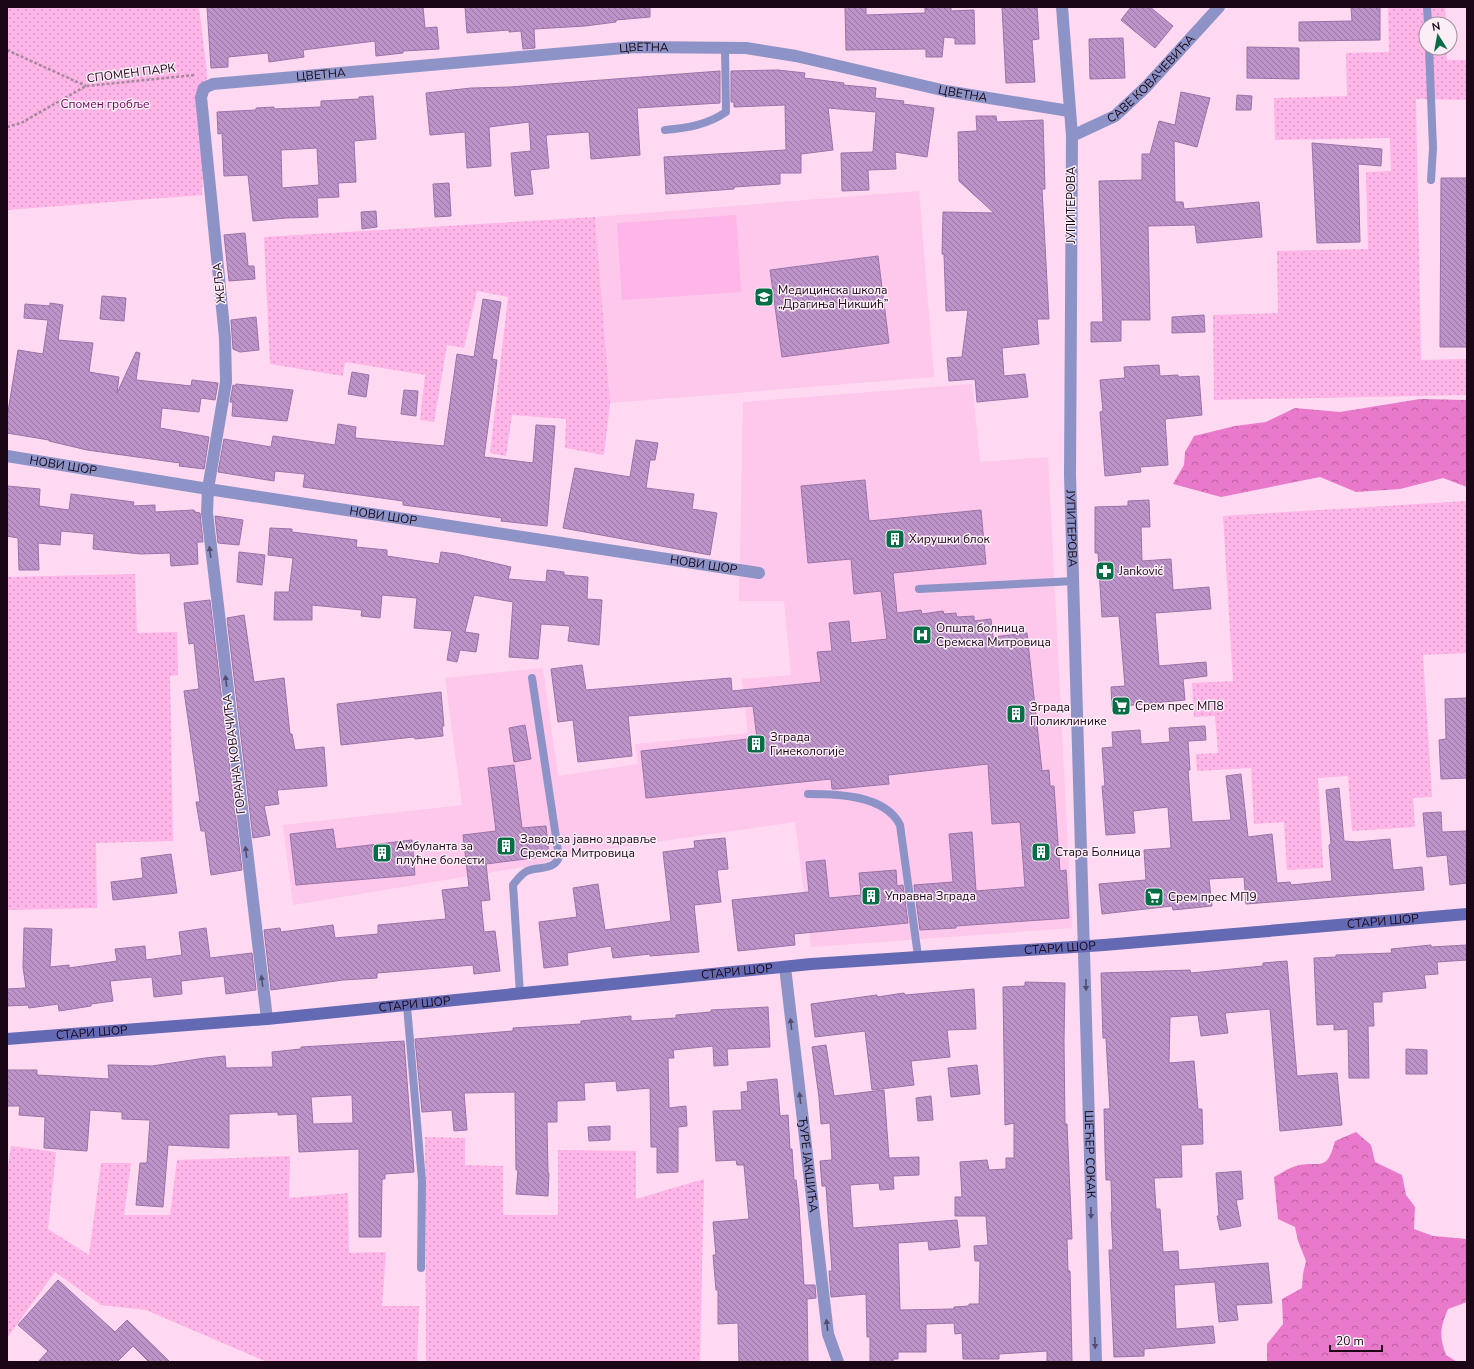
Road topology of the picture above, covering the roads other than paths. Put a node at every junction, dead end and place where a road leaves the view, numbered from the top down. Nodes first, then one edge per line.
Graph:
1 (1062, 7) edge
2 (1219, 7) edge
3 (725, 49) junction
4 (1429, 56) edge
5 (213, 84) joint
6 (1069, 111) junction
7 (665, 130) dead end
8 (1072, 136) junction
9 (1431, 180) dead end
10 (7, 456) edge
11 (208, 489) junction
12 (759, 573) dead end
13 (1074, 581) junction
14 (919, 589) dead end
15 (532, 678) dead end
16 (808, 794) dead end
17 (1467, 914) edge
18 (1085, 946) junction
19 (918, 956) junction
20 (785, 967) junction
21 (520, 994) junction
22 (407, 1006) junction
23 (267, 1019) junction
24 (7, 1039) edge
25 (421, 1268) dead end
26 (838, 1362) edge
27 (1096, 1362) edge

1 - 6 street, ЈУПИТЕРОВА
2 - 8 street, САВЕ КОВАЧЕВИЋА
3 - 5 street, ЦВЕТНА
3 - 6 street, ЦВЕТНА
3 - 7 lane
4 - 9 lane
5 - 11 street, ЖЕЉА
6 - 8 street, ЈУПИТЕРОВА
8 - 13 street, ЈУПИТЕРОВА
10 - 11 street, НОВИ ШОР
11 - 12 street, НОВИ ШОР
23 -> 11 street, ГОРАНА КОВАЧИЋА
13 - 14 lane
13 - 18 street, ЈУПИТЕРОВА
15 - 21 lane
16 - 19 lane
17 - 18 main road, СТАРИ ШОР
18 - 19 main road, СТАРИ ШОР
18 -> 27 street, ШЕЋЕР СОКАК
19 - 20 main road, СТАРИ ШОР
20 - 21 main road, СТАРИ ШОР
26 -> 20 street, ЂУРЕ ЈАКШИЋА
21 - 22 main road, СТАРИ ШОР
22 - 23 main road, СТАРИ ШОР
22 - 25 lane
23 - 24 main road, СТАРИ ШОР

